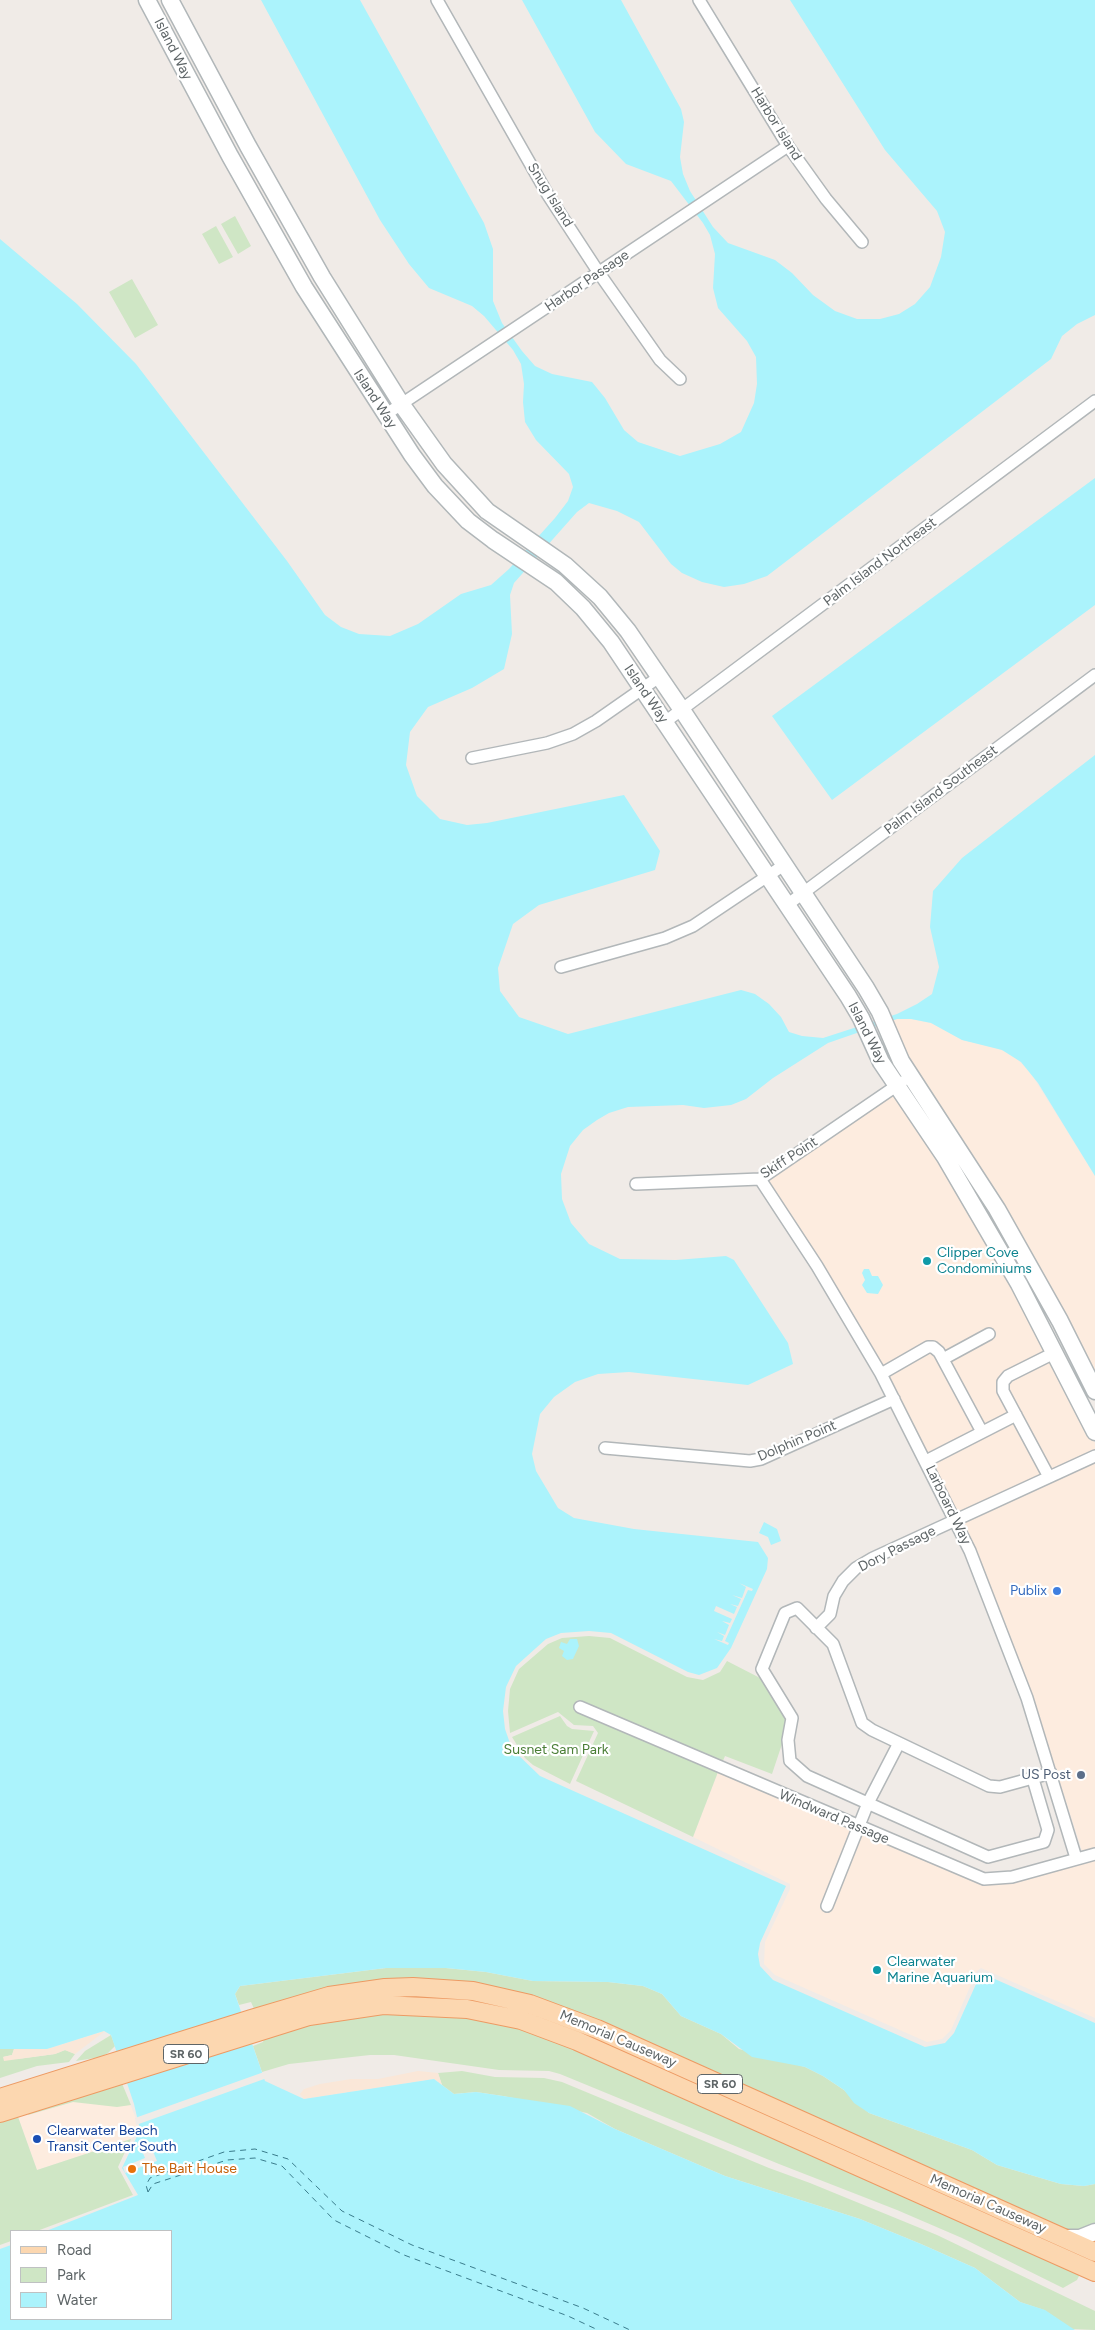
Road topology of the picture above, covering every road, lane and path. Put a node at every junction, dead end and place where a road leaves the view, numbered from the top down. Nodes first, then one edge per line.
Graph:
1 (147, 0) edge
2 (170, 0) edge
3 (437, 0) edge
4 (699, 0) edge
5 (205, 68) junction
6 (188, 78) junction
7 (248, 146) junction
8 (788, 146) junction
9 (230, 156) junction
10 (862, 242) dead end
11 (599, 273) junction
12 (680, 379) dead end
13 (1095, 401) edge
14 (402, 405) junction
15 (385, 415) junction
16 (1095, 675) edge
17 (659, 677) junction
18 (642, 689) junction
19 (682, 710) junction
20 (665, 722) junction
21 (472, 758) dead end
22 (784, 865) junction
23 (767, 876) junction
24 (803, 893) junction
25 (786, 905) junction
26 (561, 967) dead end
27 (910, 1076) junction
28 (896, 1086) junction
29 (760, 1179) junction
30 (636, 1184) dead end
31 (1035, 1276) junction
32 (1019, 1284) junction
33 (989, 1334) dead end
34 (1056, 1352) junction
35 (943, 1359) junction
36 (881, 1374) junction
37 (1095, 1390) edge
38 (894, 1399) junction
39 (1016, 1415) junction
40 (982, 1432) junction
41 (1095, 1432) edge
42 (605, 1448) dead end
43 (1095, 1456) edge
44 (926, 1461) junction
45 (1049, 1477) junction
46 (954, 1520) junction
47 (816, 1628) junction
48 (580, 1707) dead end
49 (899, 1743) junction
50 (1051, 1773) junction
51 (1033, 1779) junction
52 (868, 1803) junction
53 (858, 1827) junction
54 (1095, 1854) edge
55 (1076, 1858) junction
56 (827, 1906) dead end
57 (253, 2025) junction
58 (116, 2069) junction
59 (0, 2098) edge
60 (0, 2113) edge
61 (805, 2122) junction
62 (797, 2139) junction
63 (1095, 2232) edge
64 (1064, 2238) junction
65 (1095, 2252) edge
66 (1095, 2272) edge

1 - 6 street, Island Way
2 - 5 street, Island Way
3 - 11 street, Snug Island
4 - 8 street, Harbor Island
5 - 6 street
5 - 7 street, Island Way
6 - 9 street, Island Way
7 - 9 street
7 - 14 street, Island Way
8 - 10 street, Harbor Island
8 - 11 street, Harbor Passage
9 - 15 street, Island Way
11 - 12 street, Snug Island
11 - 14 street, Harbor Passage
13 - 19 street, Palm Island Northeast
14 - 15 street, Harbor Passage
14 - 17 street, Island Way
15 - 18 street, Island Way
16 - 24 street, Palm Island Southeast
17 - 18 street
17 - 19 street, Island Way
18 - 20 street, Island Way
18 - 21 street
19 - 20 street, Palm Island Northeast
19 - 22 street, Island Way
20 - 23 street, Island Way
22 - 23 street
22 - 24 street, Island Way
23 - 25 street, Island Way
23 - 26 street
24 - 25 street, Palm Island Southeast
24 - 27 street, Island Way
25 - 28 street, Island Way
27 - 28 street, Skiff Point
27 - 31 street, Island Way
28 - 29 street, Skiff Point
28 - 32 street, Island Way
29 - 30 street, Skiff Point
29 - 36 street, Larboard Way
31 - 32 street
31 - 37 street, Island Way
32 - 34 street, Island Way
33 - 35 street
34 - 39 street
34 - 41 street, Island Way
35 - 36 street
35 - 40 street
36 - 38 street, Larboard Way
38 - 42 street, Dolphin Point
38 - 44 street, Larboard Way
39 - 40 street
39 - 45 street
40 - 44 street
43 - 45 street, Dory Passage
44 - 46 street, Larboard Way
45 - 46 street, Dory Passage
46 - 47 street, Dory Passage
46 - 50 street, Larboard Way
47 - 49 street
47 - 52 street
48 - 53 street, Windward Passage
49 - 51 street
49 - 52 street
50 - 51 street
50 - 55 street, Larboard Way
51 - 52 street
52 - 53 street
53 - 55 street, Windward Passage
53 - 56 street
54 - 55 street, Windward Passage
57 - 58 main road, Memorial Causeway / SR 60
57 - 61 main road, Memorial Causeway / SR 60
57 - 62 main road, Memorial Causeway / SR 60
58 - 59 main road
58 - 60 main road
61 - 62 street
61 - 64 main road, Memorial Causeway / SR 60
62 - 66 main road, Memorial Causeway / SR 60
63 - 64 street
64 - 65 main road, Memorial Causeway / SR 60

